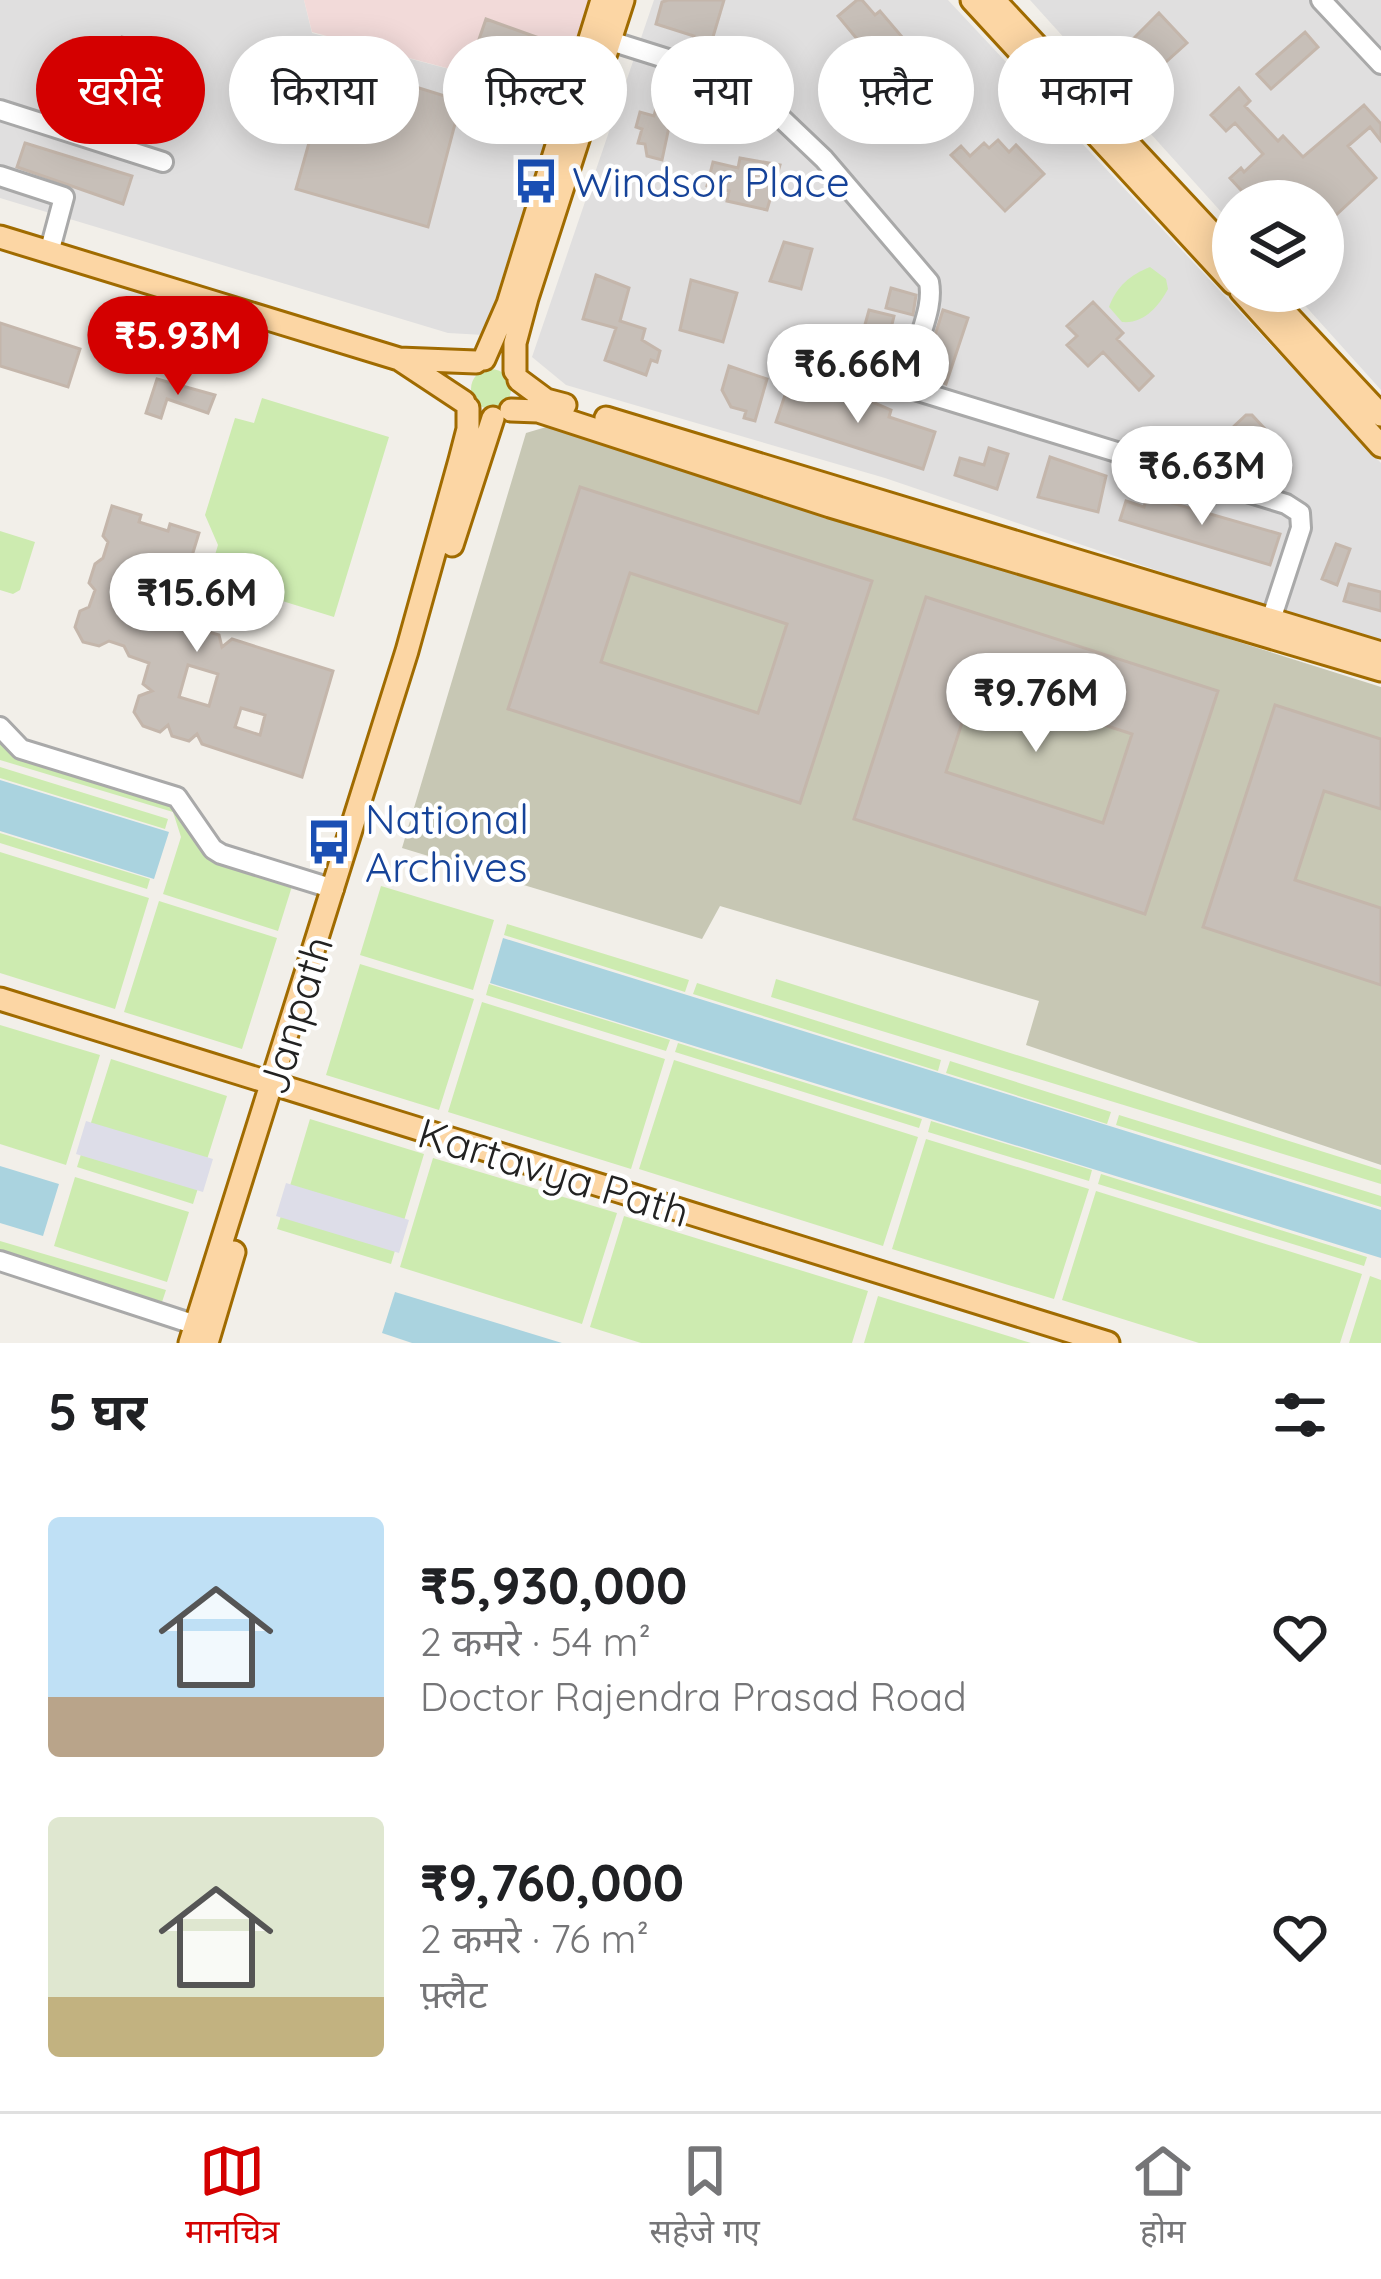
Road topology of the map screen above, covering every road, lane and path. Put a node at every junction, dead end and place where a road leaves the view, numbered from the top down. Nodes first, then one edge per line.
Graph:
1 (602, 0) edge
2 (623, 0) edge
3 (972, 0) edge
4 (994, 0) edge
5 (1321, 0) edge
6 (599, 36) edge
7 (600, 36) edge
8 (627, 47) edge
9 (1381, 64) edge
10 (0, 110) edge
11 (563, 144) edge
12 (570, 144) edge
13 (163, 162) dead end
14 (0, 176) edge
15 (1212, 234) edge
16 (0, 237) edge
17 (49, 253) junction
18 (1212, 260) edge
19 (1260, 312) edge
20 (1285, 312) edge
21 (399, 359) junction
22 (480, 360) junction
23 (517, 375) junction
24 (466, 405) junction
25 (502, 414) junction
26 (1381, 415) edge
27 (1381, 446) edge
28 (1268, 630) junction
29 (1381, 653) edge
30 (1381, 670) edge
31 (0, 727) edge
32 (334, 889) junction
33 (0, 1000) edge
34 (279, 1086) junction
35 (0, 1262) edge
36 (198, 1337) edge
37 (1108, 1343) edge

1 - 6 main road
2 - 7 main road
3 - 18 main road
4 - 15 main road
5 - 9 street
8 - 28 street
10 - 13 street
11 - 22 main road
12 - 23 main road
14 - 17 street
16 - 17 main road
17 - 21 main road
19 - 27 main road
20 - 26 main road
21 - 22 main road
21 - 24 main road
22 - 23 main road
22 - 24 main road
23 - 25 main road
23 - 28 main road
24 - 25 main road
24 - 32 main road, Janpath
25 - 28 main road
25 - 34 main road, Janpath
28 - 29 main road
28 - 30 main road
31 - 32 street
32 - 34 main road, Janpath
33 - 34 main road, Kartavya Path
34 - 36 main road, Janpath
34 - 37 main road, Kartavya Path
35 - 36 street

